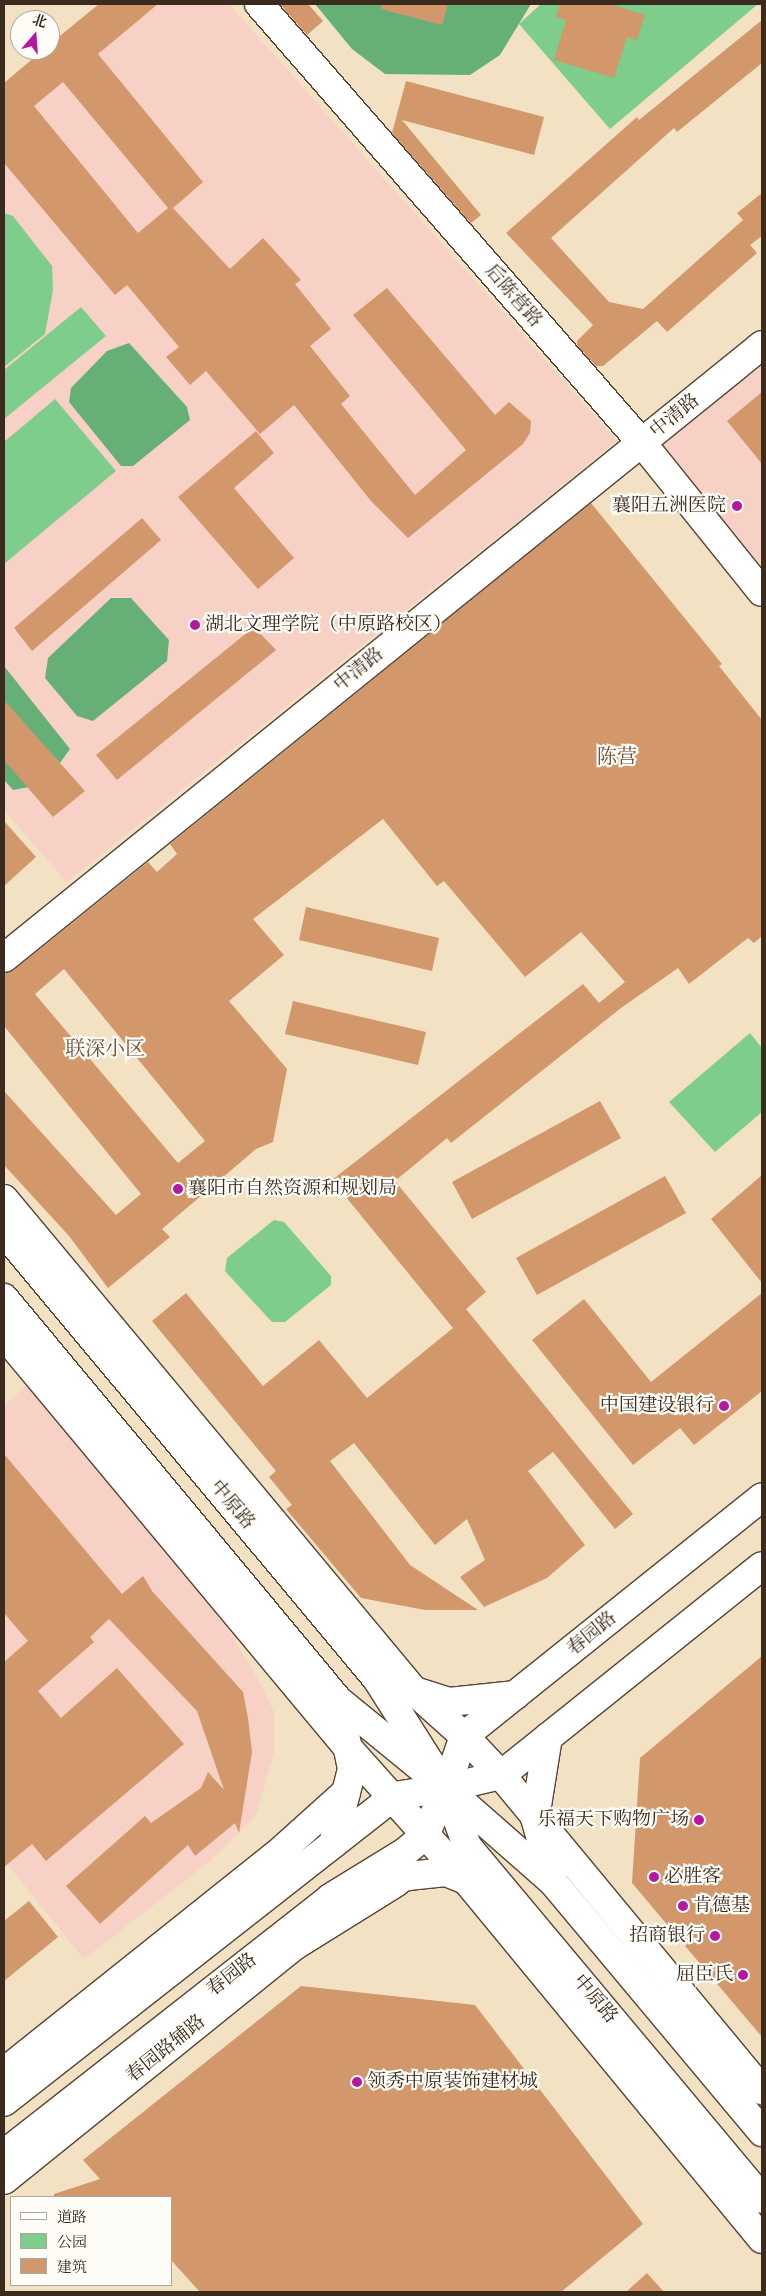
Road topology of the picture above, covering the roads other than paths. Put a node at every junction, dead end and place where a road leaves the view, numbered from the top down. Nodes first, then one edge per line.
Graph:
1 (259, 4) edge
2 (762, 345) edge
3 (642, 443) junction
4 (762, 592) edge
5 (4, 958) edge
6 (4, 1199) edge
7 (4, 1232) edge
8 (4, 1298) edge
9 (4, 1335) edge
10 (762, 1498) edge
11 (762, 1566) edge
12 (377, 1679) junction
13 (415, 1692) junction
14 (516, 1695) junction
15 (338, 1700) junction
16 (464, 1736) junction
17 (548, 1737) junction
18 (348, 1748) junction
19 (501, 1775) junction
20 (446, 1788) junction
21 (346, 1792) junction
22 (394, 1796) junction
23 (535, 1818) junction
24 (425, 1835) junction
25 (333, 1844) junction
26 (408, 1876) junction
27 (466, 1880) junction
28 (553, 1882) junction
29 (330, 1898) junction
30 (512, 1899) junction
31 (4, 2072) edge
32 (762, 2090) edge
33 (4, 2102) edge
34 (762, 2132) edge
35 (4, 2154) edge
36 (4, 2180) edge
37 (762, 2199) edge
38 (762, 2239) edge

1 - 3 street, 后陈营路
2 - 3 street, 中清路
3 - 4 street, 后陈营路
3 - 5 street, 中清路
6 - 13 street
7 - 12 street, 中原路
8 - 15 street, 中原路
9 - 18 street
10 - 14 street, 春园路
11 - 17 street
12 - 13 street
12 - 20 street, 中原路
13 - 14 street
13 - 16 street
14 - 16 street, 春园路
15 - 18 street
15 - 20 street, 中原路
16 - 19 street
16 - 20 street, 春园路
17 - 19 street
17 - 23 street
18 - 21 street
18 - 22 street
19 - 20 street
19 - 23 street
20 - 22 street
20 - 24 street, 春园路
20 - 28 street, 中原路
20 - 30 street, 中原路
21 - 25 street
21 - 31 street
22 - 24 street
22 - 25 street
23 - 28 street
23 - 32 street
24 - 27 street
24 - 29 street, 春园路
25 - 33 street
26 - 27 street
26 - 29 street
26 - 36 street, 春园路辅路
27 - 30 street
27 - 38 street
28 - 34 street, 中原路
29 - 35 street, 春园路
30 - 37 street, 中原路

